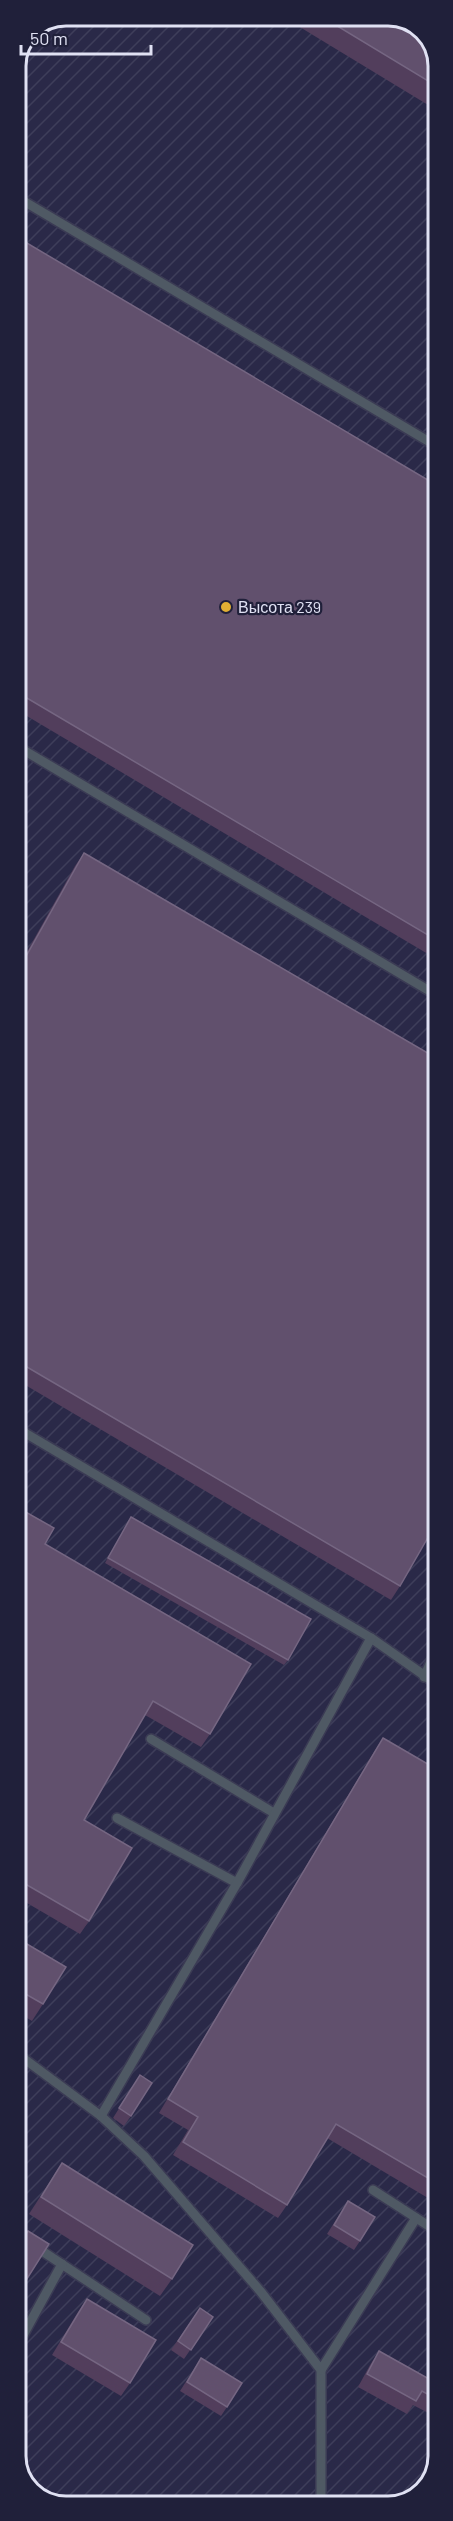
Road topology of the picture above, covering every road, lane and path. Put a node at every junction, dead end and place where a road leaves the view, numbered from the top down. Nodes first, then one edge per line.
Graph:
1 (25, 202) edge
2 (427, 441) edge
3 (25, 751) edge
4 (427, 990) edge
5 (26, 1433) edge
6 (372, 1638) junction
7 (428, 1669) edge
8 (424, 1677) junction
9 (428, 1679) edge
10 (151, 1739) dead end
11 (274, 1813) junction
12 (117, 1818) dead end
13 (237, 1883) junction
14 (26, 2060) edge
15 (101, 2116) junction
16 (373, 2190) dead end
17 (416, 2218) junction
18 (428, 2226) edge
19 (26, 2240) edge
20 (62, 2264) junction
21 (146, 2320) dead end
22 (26, 2330) edge
23 (321, 2370) junction
24 (321, 2495) edge

1 - 2 lane
3 - 4 lane
5 - 6 lane
6 - 8 lane
6 - 11 lane
7 - 8 lane
8 - 9 lane
10 - 11 lane
11 - 13 lane
12 - 13 lane
13 - 15 lane
14 - 15 lane
15 - 23 lane
16 - 17 lane
17 - 18 lane
17 - 23 lane
19 - 20 lane
20 - 21 lane
20 - 22 lane
23 - 24 lane

